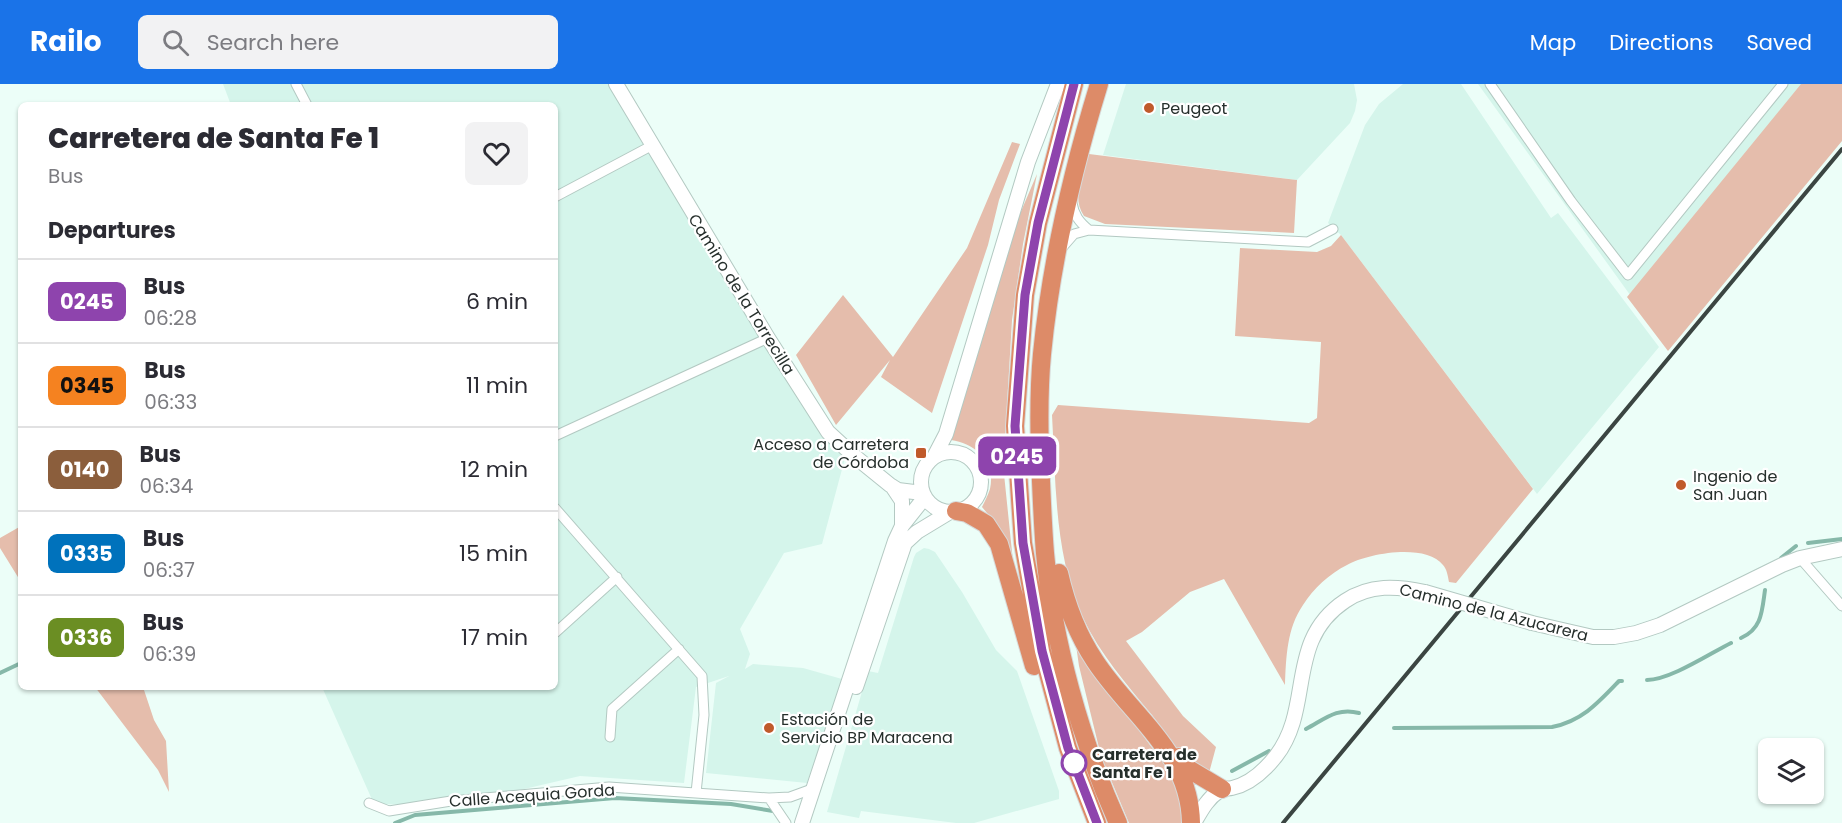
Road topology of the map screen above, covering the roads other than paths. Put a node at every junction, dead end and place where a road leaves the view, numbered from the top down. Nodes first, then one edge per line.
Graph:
1 (296, 84) edge
2 (616, 84) edge
3 (1058, 84) edge
4 (1074, 84) edge
5 (1099, 84) edge
6 (1490, 84) edge
7 (1783, 84) edge
8 (305, 102) edge
9 (651, 146) junction
10 (1069, 191) junction
11 (558, 196) edge
12 (1333, 229) dead end
13 (1089, 230) junction
14 (1057, 254) junction
15 (768, 338) junction
16 (558, 435) edge
17 (934, 457) junction
18 (923, 471) junction
19 (890, 484) junction
20 (923, 494) junction
21 (558, 511) edge
22 (953, 512) junction
23 (1043, 525) junction
24 (902, 526) junction
25 (1842, 549) edge
26 (1800, 558) junction
27 (617, 577) junction
28 (1842, 606) edge
29 (558, 630) edge
30 (679, 649) junction
31 (610, 737) dead end
32 (1163, 745) junction
33 (1068, 748) junction
34 (812, 789) junction
35 (1222, 789) junction
36 (696, 793) junction
37 (769, 798) junction
38 (369, 803) dead end
39 (786, 823) edge
40 (802, 823) edge
41 (811, 823) edge
42 (1097, 823) edge
43 (1118, 823) edge
44 (1192, 823) edge

1 - 8 street
2 - 9 street, Camino de la Torrecilla
3 - 17 street
4 - 33 highway
5 - 10 highway
6 - 7 street
9 - 11 street
9 - 15 street, Camino de la Torrecilla
10 - 13 street
10 - 14 highway
12 - 13 street
13 - 14 street
14 - 23 highway
15 - 16 street
15 - 19 street, Camino de la Torrecilla
17 - 18 street
17 - 22 street
18 - 19 street
18 - 20 street
19 - 20 street, Camino de la Torrecilla
19 - 24 street, Camino de la Torrecilla
20 - 22 street
20 - 24 street
21 - 27 street
22 - 33 highway
22 - 41 street
23 - 32 highway
23 - 43 highway
24 - 34 street
25 - 26 street, Camino de la Azucarera
26 - 28 street
26 - 35 street, Camino de la Azucarera, bridge
27 - 29 street
27 - 30 street
30 - 31 street
30 - 36 street
32 - 35 highway
32 - 44 highway
33 - 42 highway
34 - 37 street, Calle Acequia Gorda
34 - 40 street
35 - 44 street, Camino de la Azucarera
36 - 37 street, Calle Acequia Gorda
36 - 38 street, Calle Acequia Gorda
37 - 39 street

